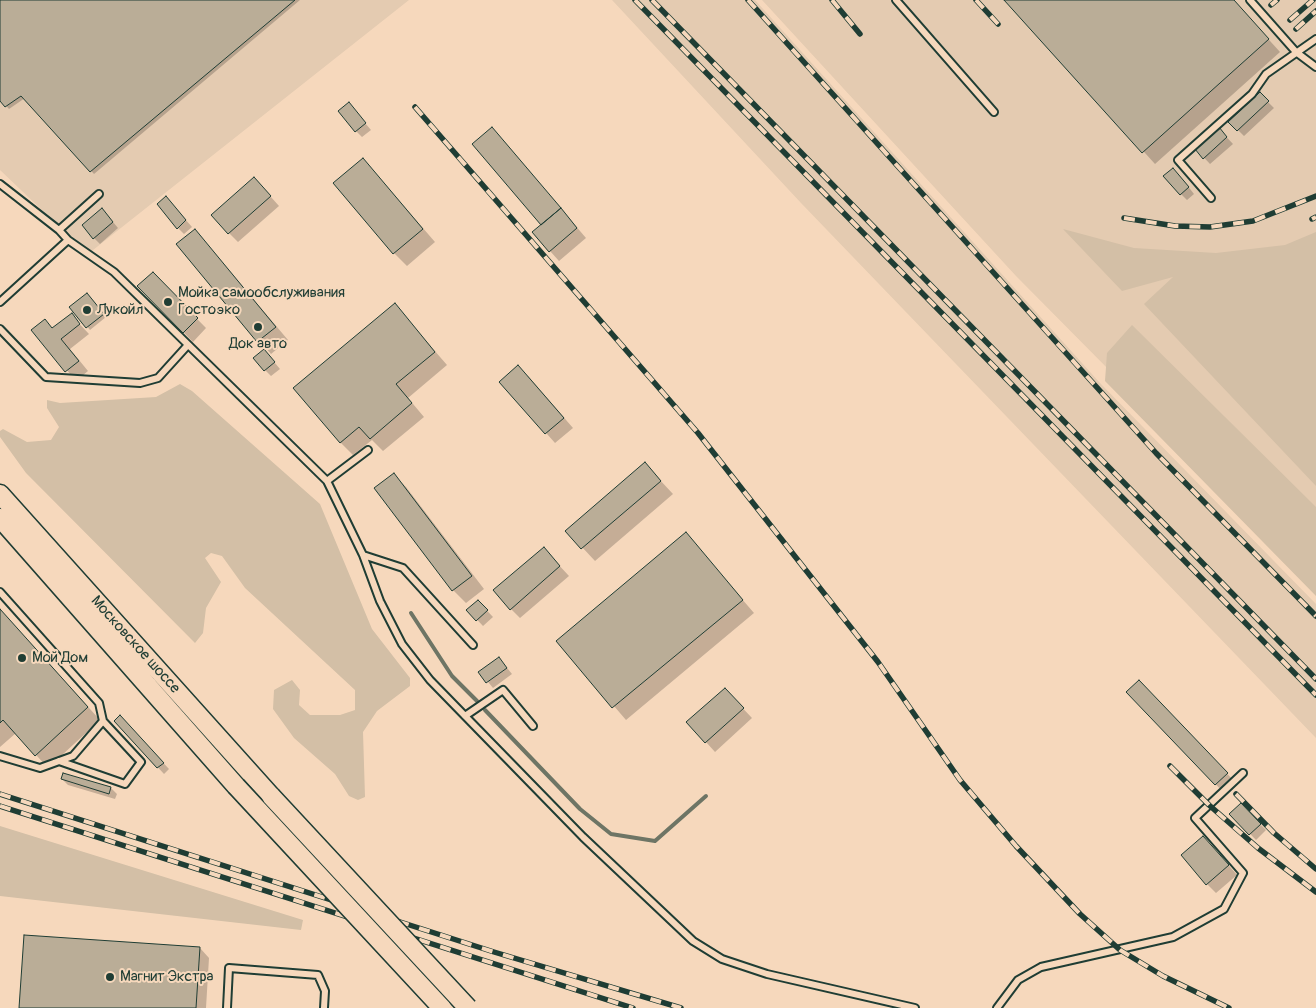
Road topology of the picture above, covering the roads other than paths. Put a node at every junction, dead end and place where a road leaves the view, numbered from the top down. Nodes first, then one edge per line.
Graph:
1 (896, 0) edge
2 (1250, 0) edge
3 (1316, 39) edge
4 (1296, 52) junction
5 (1316, 67) edge
6 (994, 112) dead end
7 (0, 184) edge
8 (99, 194) dead end
9 (1211, 198) dead end
10 (59, 230) junction
11 (68, 240) junction
12 (0, 302) edge
13 (0, 329) edge
14 (187, 346) junction
15 (368, 450) dead end
16 (327, 481) junction
17 (0, 494) edge
18 (0, 518) edge
19 (363, 554) junction
20 (0, 592) edge
21 (473, 645) dead end
22 (465, 716) junction
23 (103, 720) junction
24 (533, 726) dead end
25 (0, 756) edge
26 (60, 761) junction
27 (1243, 773) dead end
28 (227, 1008) edge
29 (324, 1008) edge
30 (442, 1008) edge
31 (468, 1008) edge
32 (915, 1008) edge
33 (996, 1008) edge

1 - 6 lane
2 - 4 lane
3 - 4 lane
4 - 5 lane
4 - 9 lane
7 - 10 lane
8 - 10 lane
10 - 11 lane
11 - 12 lane
11 - 14 lane
13 - 14 lane
14 - 16 lane
15 - 16 lane
16 - 19 lane
17 - 31 main road, Московское шоссе, bridge
18 - 30 main road, Московское шоссе, bridge
19 - 21 lane
19 - 22 lane
20 - 23 lane
22 - 24 lane
22 - 32 lane
23 - 26 lane
23 - 26 lane
25 - 26 lane
27 - 33 lane
28 - 29 lane

